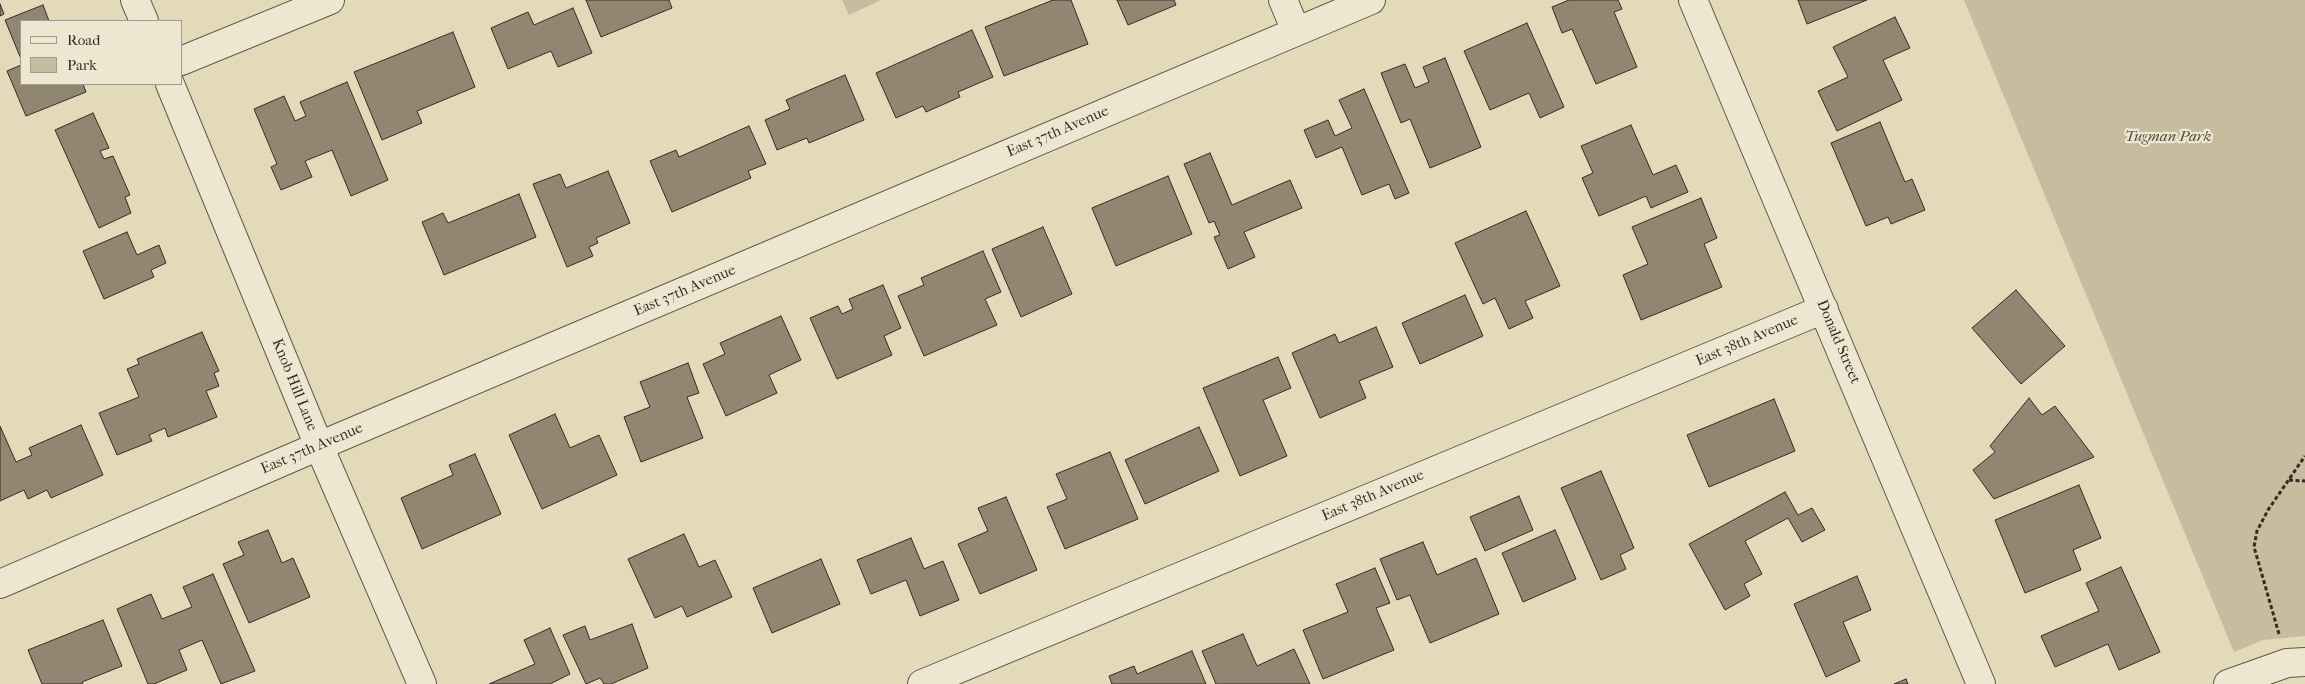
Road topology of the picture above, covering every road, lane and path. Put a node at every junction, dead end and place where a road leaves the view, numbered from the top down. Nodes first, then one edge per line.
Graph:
1 (136, 0) edge
2 (330, 0) edge
3 (1283, 0) edge
4 (1371, 0) edge
5 (1693, 0) edge
6 (144, 20) edge
7 (1296, 31) junction
8 (182, 61) edge
9 (170, 85) edge
10 (1824, 309) junction
11 (319, 446) junction
12 (2305, 456) edge
13 (2289, 480) junction
14 (2305, 481) edge
15 (0, 584) edge
16 (2296, 663) edge
17 (422, 684) edge
18 (922, 684) edge
19 (1981, 684) edge
20 (2228, 684) edge

1 - 6 street
2 - 8 street
3 - 7 street
4 - 7 street, East 37th Avenue
5 - 10 street, Donald Street
7 - 11 street, East 37th Avenue
9 - 11 street, Knob Hill Lane
10 - 18 street, East 38th Avenue
10 - 19 street, Donald Street
11 - 15 street, East 37th Avenue
11 - 17 street, Knob Hill Lane
12 - 13 path
13 - 14 path
13 - 16 path
16 - 20 street

